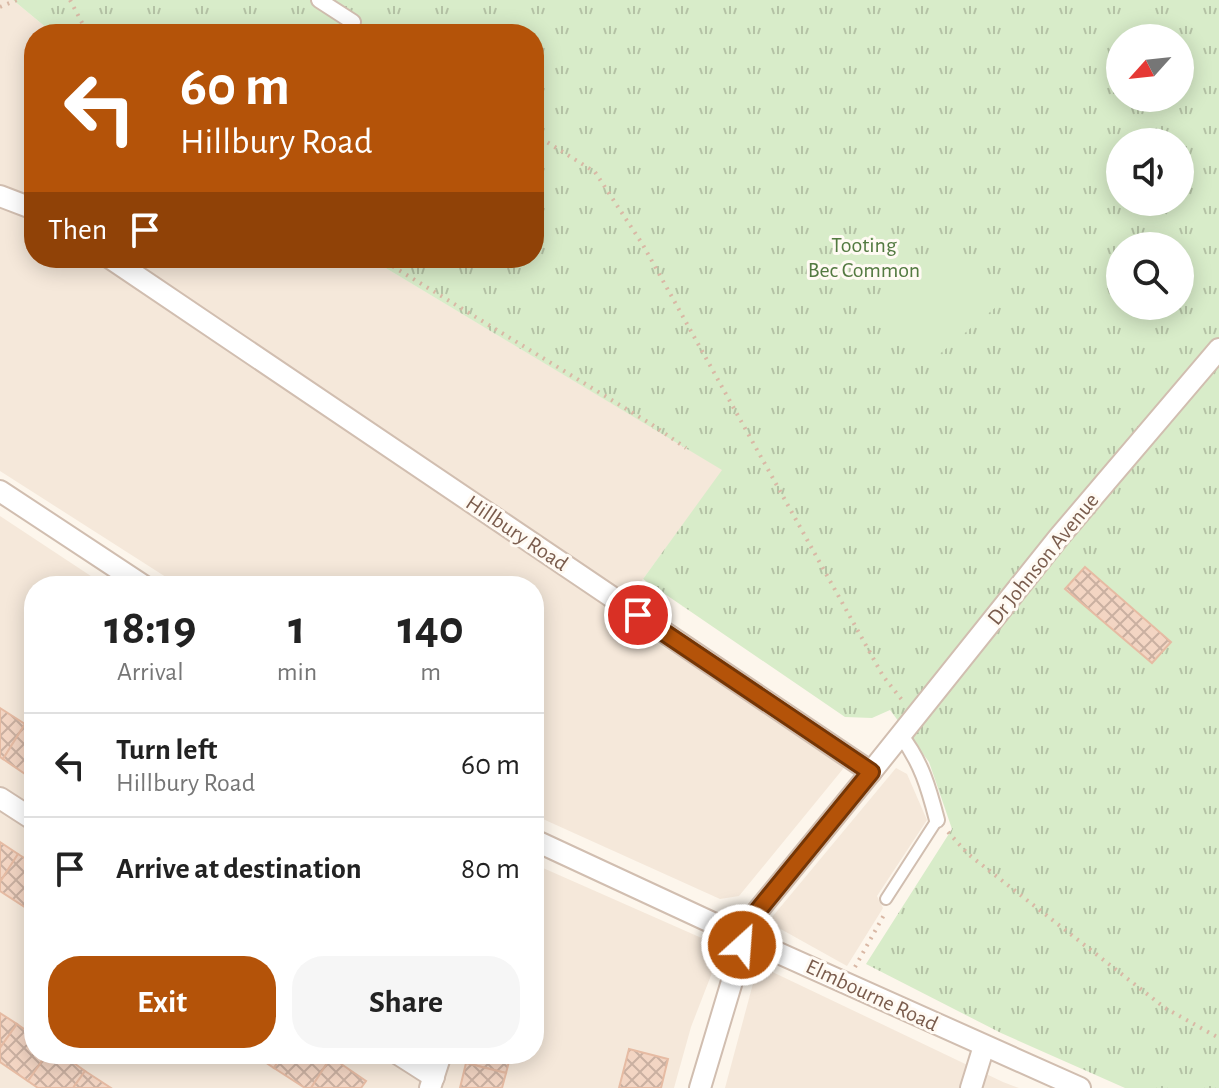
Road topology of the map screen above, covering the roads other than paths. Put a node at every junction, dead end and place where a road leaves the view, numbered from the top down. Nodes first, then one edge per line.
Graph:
1 (319, 0) edge
2 (353, 22) dead end
3 (0, 196) edge
4 (24, 205) edge
5 (125, 268) edge
6 (1219, 349) edge
7 (0, 491) edge
8 (129, 576) edge
9 (901, 736) junction
10 (871, 772) junction
11 (0, 798) edge
12 (24, 814) edge
13 (937, 820) joint
14 (544, 845) edge
15 (886, 899) road end
16 (745, 938) junction
17 (984, 1046) junction
18 (410, 1064) edge
19 (432, 1082) edge
20 (700, 1088) edge
21 (971, 1088) edge
22 (1080, 1088) edge

1 - 2 street
3 - 4 street
5 - 10 street, Hillbury Road
6 - 9 street, Dr Johnson Avenue
7 - 8 street
9 - 10 street, Dr Johnson Avenue
9 - 13 street
10 - 16 street
11 - 12 street
13 - 15 lane
14 - 16 street, Elmbourne Road
16 - 17 street, Elmbourne Road
16 - 20 street
17 - 21 street
17 - 22 street, Elmbourne Road
18 - 19 street

